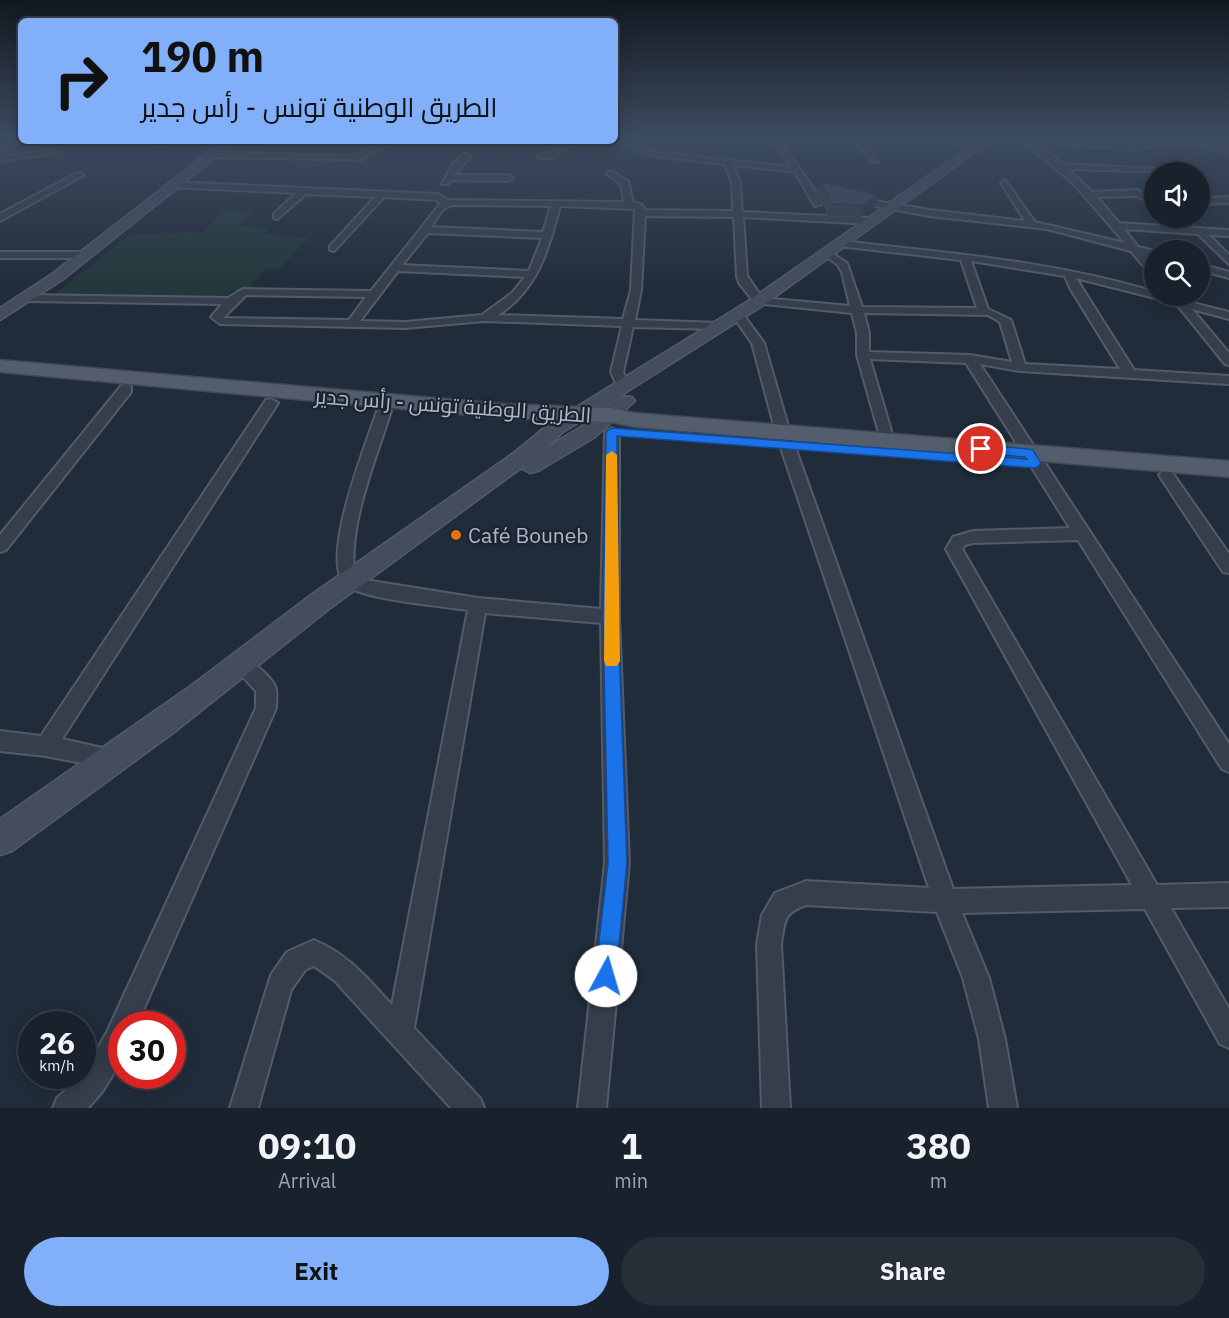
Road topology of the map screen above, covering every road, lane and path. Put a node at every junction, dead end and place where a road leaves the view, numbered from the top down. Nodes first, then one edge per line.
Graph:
1 (59, 187) edge
2 (170, 187) edge
3 (229, 187) edge
4 (445, 187) edge
5 (626, 187) edge
6 (736, 187) edge
7 (808, 187) edge
8 (923, 187) edge
9 (1007, 187) edge
10 (1083, 187) edge
11 (306, 189) junction
12 (382, 194) junction
13 (814, 194) junction
14 (1092, 195) junction
15 (1144, 196) edge
16 (442, 200) junction
17 (1229, 200) edge
18 (1212, 201) edge
19 (556, 203) junction
20 (629, 204) junction
21 (893, 208) junction
22 (641, 213) junction
23 (736, 215) junction
24 (277, 216) dead end
25 (825, 218) junction
26 (0, 219) edge
27 (871, 221) junction
28 (1031, 223) junction
29 (1118, 226) junction
30 (425, 230) junction
31 (1201, 232) junction
32 (1229, 233) edge
33 (547, 235) junction
34 (841, 244) junction
35 (1132, 247) junction
36 (334, 248) dead end
37 (1144, 251) edge
38 (828, 254) junction
39 (0, 255) edge
40 (84, 255) junction
41 (965, 258) junction
42 (1144, 261) edge
43 (1229, 261) edge
44 (395, 268) junction
45 (1210, 270) edge
46 (533, 274) junction
47 (1229, 275) edge
48 (1070, 276) junction
49 (1144, 292) edge
50 (374, 294) junction
51 (30, 298) junction
52 (231, 301) junction
53 (1184, 306) edge
54 (1198, 306) edge
55 (752, 308) junction
56 (856, 310) junction
57 (983, 311) junction
58 (0, 315) edge
59 (1229, 316) edge
60 (485, 318) junction
61 (352, 324) junction
62 (629, 325) junction
63 (718, 326) junction
64 (0, 327) edge
65 (863, 355) junction
66 (970, 359) junction
67 (1229, 361) edge
68 (0, 366) edge
69 (1020, 367) junction
70 (1129, 373) junction
71 (1229, 380) edge
72 (0, 381) edge
73 (624, 387) junction
74 (126, 389) junction
75 (271, 403) junction
76 (384, 411) junction
77 (584, 422) junction
78 (611, 424) junction
79 (556, 428) junction
80 (785, 438) junction
81 (887, 441) junction
82 (1032, 458) junction
83 (1229, 469) edge
84 (1166, 475) junction
85 (1229, 480) edge
86 (1081, 534) junction
87 (0, 546) edge
88 (1229, 567) edge
89 (356, 583) junction
90 (478, 604) junction
91 (610, 617) junction
92 (241, 665) junction
93 (0, 741) edge
94 (46, 746) junction
95 (113, 759) junction
96 (1229, 762) edge
97 (0, 839) edge
98 (1229, 895) edge
99 (1153, 896) junction
100 (945, 901) junction
101 (130, 1011) edge
102 (400, 1033) junction
103 (1229, 1035) edge
104 (108, 1060) edge
105 (67, 1108) edge
106 (244, 1108) edge
107 (470, 1108) edge
108 (592, 1108) edge
109 (776, 1108) edge
110 (1003, 1108) edge

1 - 26 street
2 - 40 main road
3 - 11 street
4 - 16 street
5 - 20 street
6 - 23 street
7 - 13 street
8 - 21 main road
9 - 28 street
10 - 14 street
11 - 12 street
11 - 24 street
12 - 16 street
12 - 36 street
13 - 21 street
13 - 25 street
14 - 15 street
14 - 29 street
16 - 19 street
16 - 30 street
17 - 18 street
19 - 20 street
19 - 33 street
20 - 22 street
21 - 27 main road
21 - 28 street
22 - 23 street
22 - 62 street
23 - 25 street
23 - 55 street
25 - 27 street
27 - 34 main road
28 - 35 street
29 - 31 street
29 - 35 street
30 - 33 street
30 - 44 street
31 - 32 street
31 - 43 street
33 - 46 street
34 - 38 main road
34 - 41 street
35 - 37 street
35 - 42 street
38 - 55 main road
38 - 56 street
39 - 40 street
40 - 51 main road
41 - 48 street
41 - 57 street
44 - 46 street
44 - 50 street
45 - 47 street
46 - 60 street
48 - 49 street
48 - 70 street
50 - 52 street
50 - 61 street
51 - 52 street
51 - 58 main road
51 - 64 main road
52 - 61 street
53 - 67 street
54 - 59 street
55 - 56 street
55 - 63 main road
55 - 78 main road
55 - 80 street
56 - 57 street
56 - 65 street
57 - 69 street
60 - 61 street
60 - 62 street
62 - 63 street
62 - 73 street
63 - 73 main road
65 - 66 street
65 - 81 street
66 - 69 street
66 - 82 street
68 - 77 main road, الطريق الوطنية تونس - رأس جدير
69 - 70 street
70 - 71 street
72 - 74 main road, الطريق الوطنية تونس - رأس جدير
73 - 77 main road
74 - 75 main road, الطريق الوطنية تونس - رأس جدير
74 - 87 street
75 - 76 main road, الطريق الوطنية تونس - رأس جدير
75 - 94 street
76 - 79 main road, الطريق الوطنية تونس - رأس جدير
76 - 89 street
77 - 78 main road, الطريق الوطنية تونس - رأس جدير
77 - 79 main road, الطريق الوطنية تونس - رأس جدير
77 - 89 main road
78 - 80 main road, الطريق الوطنية تونس - رأس جدير
78 - 91 street
79 - 89 main road
80 - 81 main road, الطريق الوطنية تونس - رأس جدير
80 - 82 main road, الطريق الوطنية تونس - رأس جدير
80 - 100 street
81 - 82 main road, الطريق الوطنية تونس - رأس جدير
82 - 83 main road, الطريق الوطنية تونس - رأس جدير
82 - 84 main road, الطريق الوطنية تونس - رأس جدير
82 - 86 street
84 - 85 main road, الطريق الوطنية تونس - رأس جدير
84 - 88 street
86 - 96 street
86 - 99 street
89 - 90 street
89 - 92 main road
90 - 91 street
90 - 102 street
91 - 108 street
92 - 95 main road
92 - 101 street
93 - 94 street
94 - 95 street
95 - 97 main road
98 - 99 street
99 - 100 street
99 - 103 street
100 - 109 street
100 - 110 street
102 - 106 street
102 - 107 street
104 - 105 street

